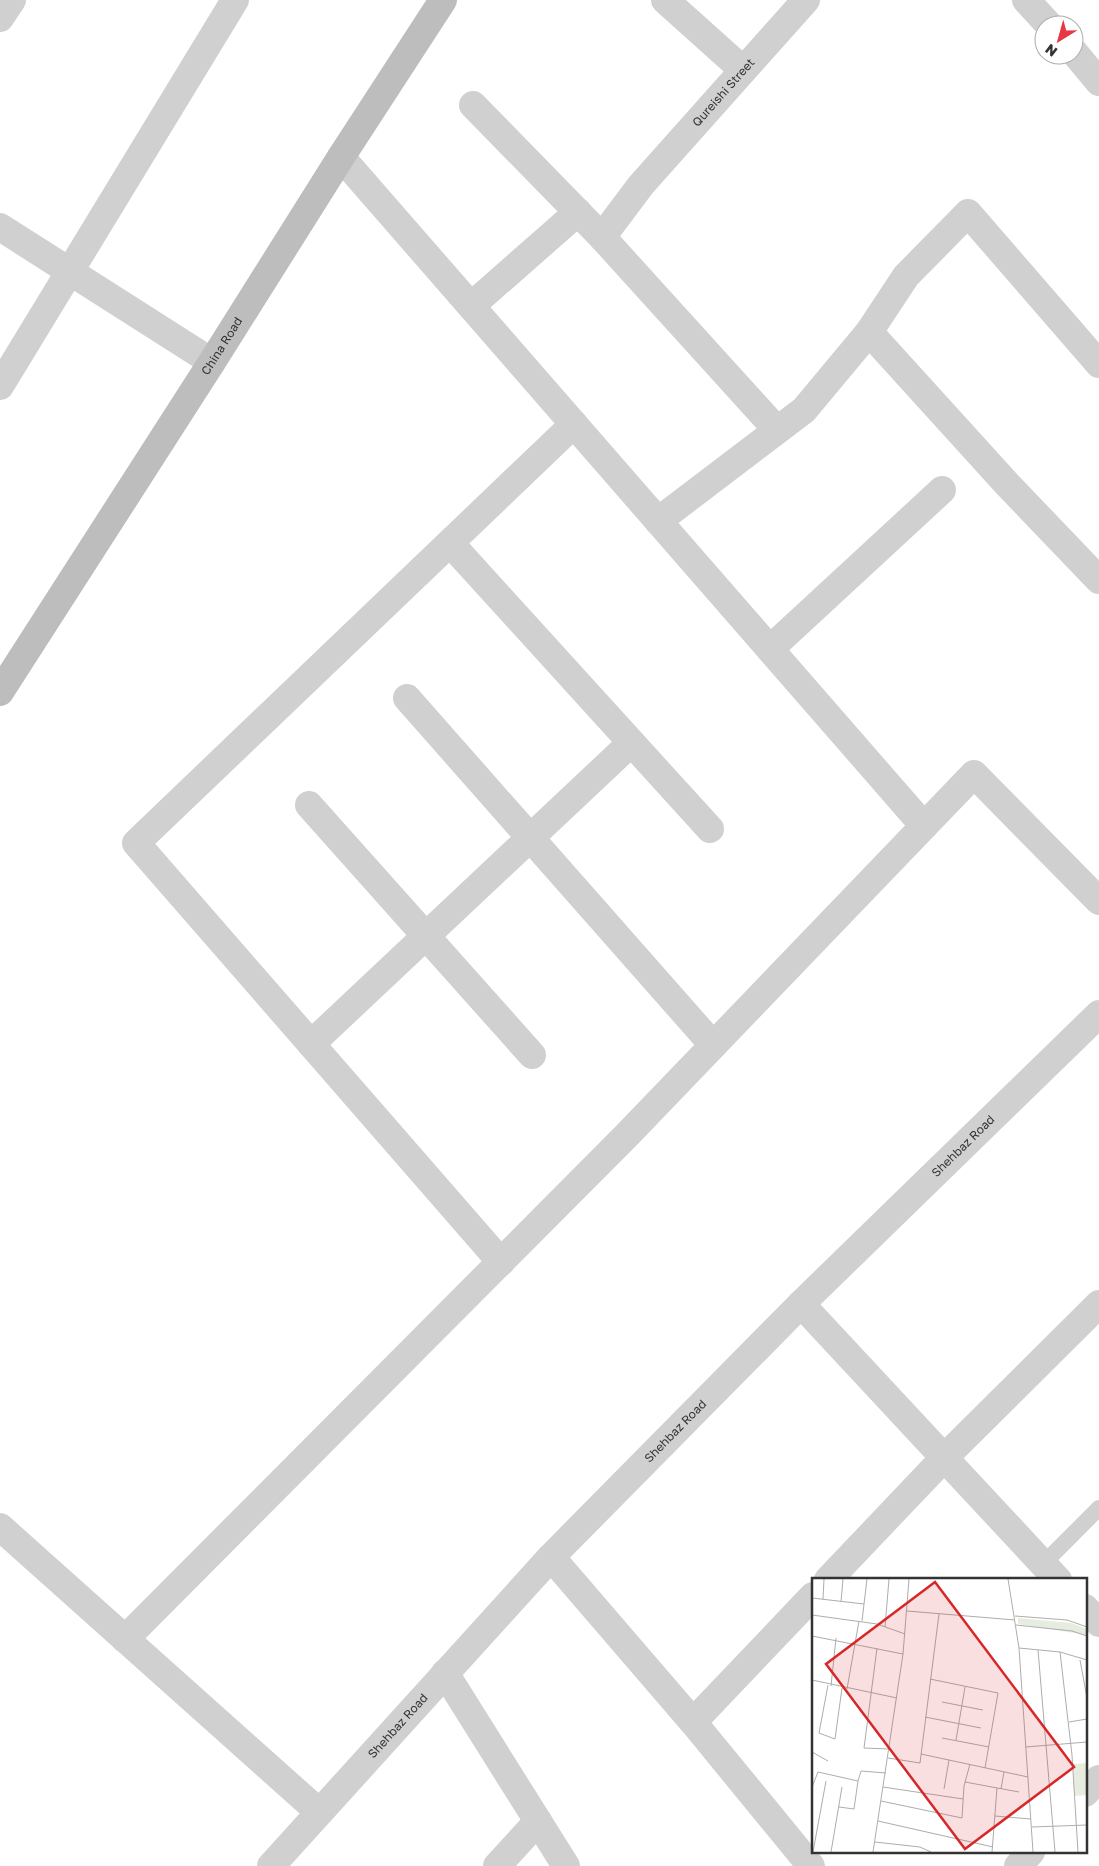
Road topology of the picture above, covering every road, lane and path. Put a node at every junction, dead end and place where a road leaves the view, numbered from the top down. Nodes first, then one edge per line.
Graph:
1 (12, 0) edge
2 (235, 0) edge
3 (443, 0) edge
4 (665, 0) edge
5 (806, 0) edge
6 (1026, 0) edge
7 (1040, 15) edge
8 (0, 18) edge
9 (1084, 64) edge
10 (743, 70) junction
11 (1099, 82) edge
12 (473, 105) dead end
13 (340, 157) junction
14 (578, 212) junction
15 (0, 227) edge
16 (602, 237) junction
17 (70, 272) junction
18 (471, 306) junction
19 (869, 332) junction
20 (212, 362) junction
21 (1099, 364) edge
22 (0, 386) edge
23 (574, 424) junction
24 (777, 430) junction
25 (942, 490) dead end
26 (658, 521) junction
27 (450, 543) junction
28 (1099, 580) edge
29 (770, 649) junction
30 (0, 692) edge
31 (407, 698) dead end
32 (631, 743) junction
33 (310, 805) dead end
34 (924, 826) junction
35 (710, 829) dead end
36 (531, 837) junction
37 (1099, 900) edge
38 (426, 935) junction
39 (1099, 1014) edge
40 (310, 1044) junction
41 (713, 1045) junction
42 (532, 1055) dead end
43 (501, 1262) junction
44 (801, 1304) junction
45 (1099, 1304) edge
46 (944, 1458) junction
47 (1099, 1508) edge
48 (0, 1527) edge
49 (552, 1557) junction
50 (1051, 1572) edge
51 (830, 1578) edge
52 (812, 1597) edge
53 (1086, 1609) edge
54 (1099, 1623) edge
55 (125, 1639) junction
56 (445, 1673) junction
57 (693, 1722) junction
58 (1099, 1778) edge
59 (1086, 1792) edge
60 (319, 1812) junction
61 (538, 1821) junction
62 (828, 1854) edge
63 (1029, 1854) edge
64 (271, 1866) edge
65 (498, 1866) edge
66 (566, 1866) edge
67 (811, 1866) edge
68 (815, 1866) edge
69 (1018, 1866) edge

1 - 8 street
2 - 17 street
3 - 13 main road, China Road
4 - 10 street
5 - 10 street, Qureishi Street
6 - 7 street
9 - 11 street
10 - 16 street, Qureishi Street
12 - 14 street
13 - 18 street
13 - 20 main road, China Road
14 - 16 street
14 - 18 street
15 - 17 street
16 - 24 street
17 - 20 street
17 - 22 street
18 - 23 street
19 - 21 street
19 - 24 street
19 - 28 street
20 - 30 main road, China Road
23 - 26 street
23 - 27 street
24 - 26 street
25 - 29 street
26 - 29 street
27 - 32 street
27 - 40 street
29 - 34 street
31 - 36 street
32 - 35 street
32 - 36 street
33 - 38 street
34 - 37 street
34 - 41 street
36 - 38 street
36 - 41 street
38 - 40 street
38 - 42 street
39 - 44 street, Shehbaz Road
40 - 43 street
41 - 43 street
43 - 55 street
44 - 46 street
44 - 49 street, Shehbaz Road
45 - 46 street
46 - 50 street
46 - 51 street
47 - 50 lane
48 - 55 street
49 - 56 street, Shehbaz Road
49 - 57 street
52 - 57 street
53 - 54 street
55 - 60 street
56 - 60 street, Shehbaz Road
56 - 61 street
57 - 67 street
58 - 59 street
60 - 64 street, Shehbaz Road
61 - 65 street
61 - 66 street
62 - 68 street
63 - 69 street

